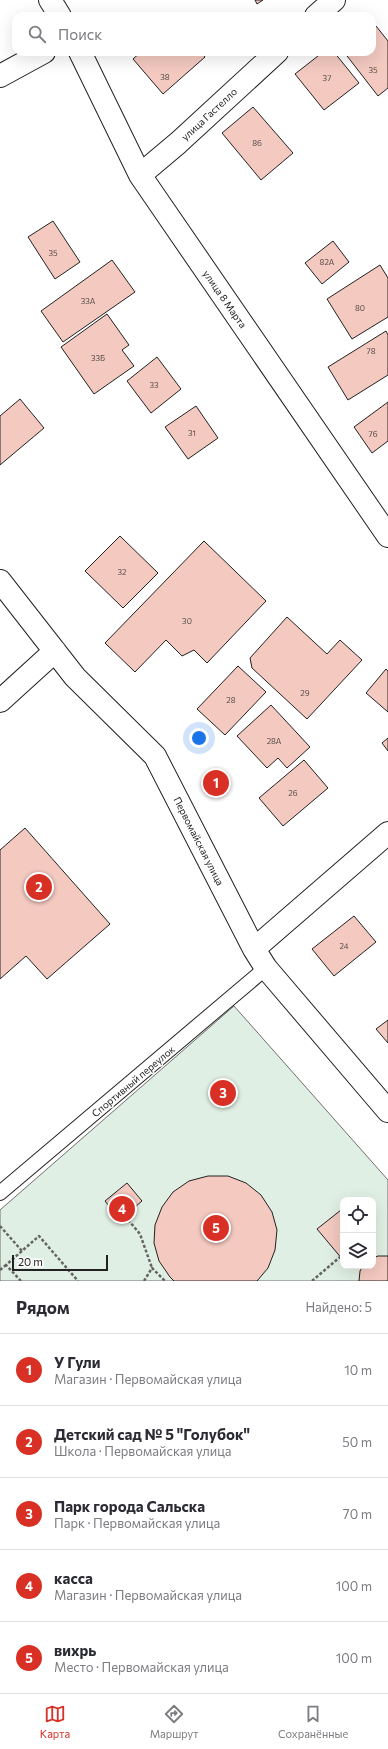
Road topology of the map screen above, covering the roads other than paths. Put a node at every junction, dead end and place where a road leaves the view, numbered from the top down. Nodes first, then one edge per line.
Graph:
1 (50, 0) edge
2 (334, 0) edge
3 (58, 12) edge
4 (320, 12) edge
5 (37, 56) edge
6 (82, 56) edge
7 (273, 56) edge
8 (0, 76) edge
9 (140, 175) junction
10 (388, 536) edge
11 (0, 581) edge
12 (55, 652) junction
13 (0, 701) edge
14 (388, 833) edge
15 (254, 949) junction
16 (266, 968) junction
17 (388, 1110) edge
18 (0, 1193) edge

1 - 3 street
2 - 4 street
5 - 8 street
6 - 9 street, улица 8 Марта
7 - 9 street, улица Гастелло
9 - 10 street, улица 8 Марта
11 - 12 street, Первомайская улица
12 - 13 street
12 - 15 street, Первомайская улица
14 - 15 street
15 - 16 street, Первомайская улица
16 - 17 street, Первомайская улица
16 - 18 lane, Спортивный переулок

